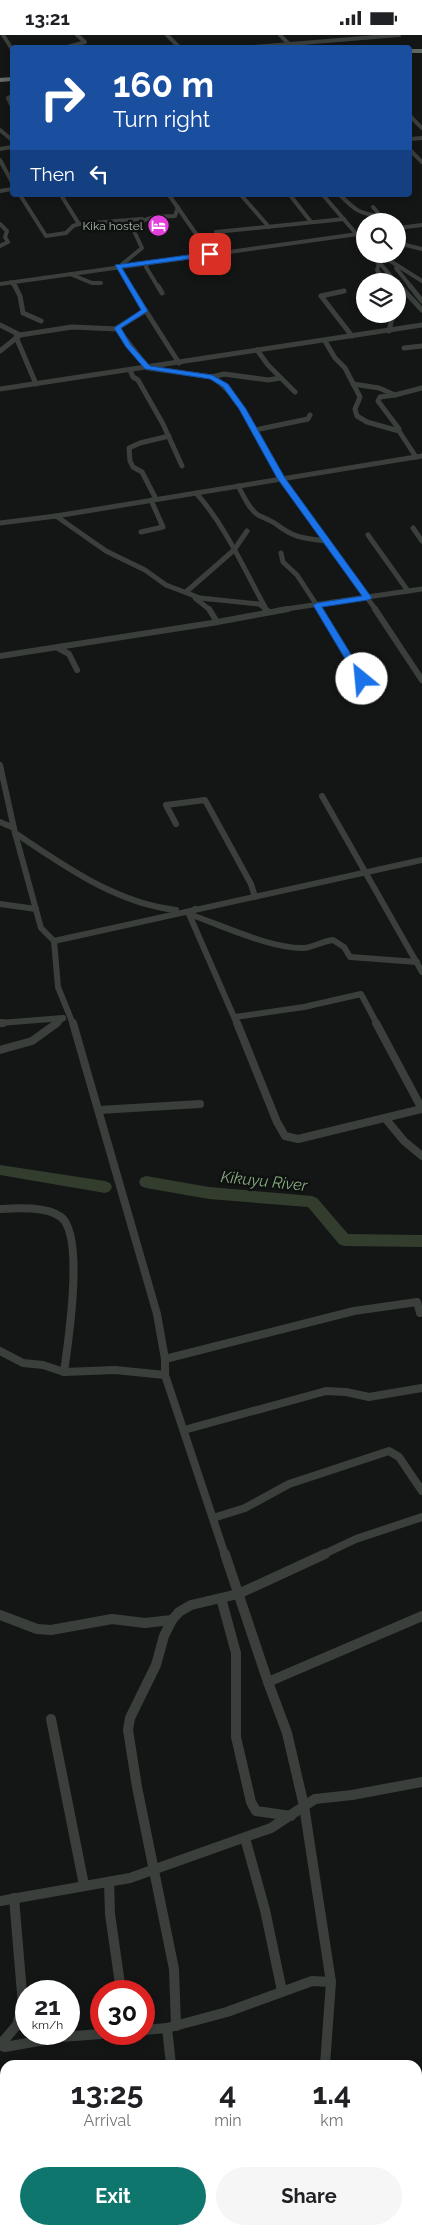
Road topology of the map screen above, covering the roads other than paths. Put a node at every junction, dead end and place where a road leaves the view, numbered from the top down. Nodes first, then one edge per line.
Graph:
1 (3, 35) edge
2 (78, 35) edge
3 (168, 35) edge
4 (280, 35) edge
5 (399, 35) edge
6 (75, 45) edge
7 (177, 45) edge
8 (290, 45) edge
9 (301, 45) edge
10 (10, 47) edge
11 (412, 118) edge
12 (422, 128) edge
13 (0, 130) edge
14 (10, 138) edge
15 (412, 152) edge
16 (0, 160) edge
17 (422, 162) edge
18 (10, 178) edge
19 (21, 197) edge
20 (62, 197) edge
21 (171, 197) edge
22 (243, 197) edge
23 (292, 197) edge
24 (324, 197) edge
25 (342, 197) edge
26 (178, 207) junction
27 (373, 207) dead end
28 (361, 213) edge
29 (378, 213) edge
30 (148, 219) junction
31 (344, 219) junction
32 (311, 222) junction
33 (0, 224) edge
34 (79, 224) junction
35 (422, 225) edge
36 (269, 227) junction
37 (406, 227) edge
38 (216, 232) dead end
39 (356, 233) edge
40 (356, 235) edge
41 (406, 245) edge
42 (0, 246) edge
43 (422, 249) edge
44 (210, 254) junction
45 (148, 262) junction
46 (379, 263) joint
47 (392, 263) edge
48 (393, 263) edge
49 (119, 266) junction
50 (379, 273) edge
51 (388, 273) edge
52 (68, 274) junction
53 (422, 281) edge
54 (11, 282) junction
55 (101, 283) dead end
56 (0, 284) edge
57 (344, 291) dead end
58 (162, 293) dead end
59 (406, 293) edge
60 (422, 301) edge
61 (422, 310) edge
62 (145, 311) junction
63 (41, 321) dead end
64 (391, 323) edge
65 (0, 325) edge
66 (422, 325) edge
67 (118, 329) junction
68 (389, 331) junction
69 (18, 336) junction
70 (352, 336) junction
71 (325, 341) junction
72 (422, 346) edge
73 (404, 348) dead end
74 (257, 350) junction
75 (0, 351) edge
76 (179, 363) junction
77 (148, 367) junction
78 (130, 370) junction
79 (212, 377) junction
80 (281, 378) junction
81 (36, 384) junction
82 (353, 384) junction
83 (422, 388) edge
84 (0, 389) edge
85 (295, 392) dead end
86 (395, 395) junction
87 (310, 415) dead end
88 (255, 430) junction
89 (400, 431) junction
90 (168, 436) junction
91 (419, 456) edge
92 (182, 466) dead end
93 (281, 478) junction
94 (238, 486) junction
95 (196, 493) junction
96 (154, 500) junction
97 (56, 516) junction
98 (0, 523) edge
99 (413, 528) dead end
100 (247, 531) dead end
101 (140, 532) dead end
102 (368, 535) dead end
103 (326, 541) junction
104 (422, 541) edge
105 (234, 550) junction
106 (280, 553) dead end
107 (422, 589) edge
108 (408, 591) junction
109 (188, 594) junction
110 (368, 598) junction
111 (317, 605) junction
112 (267, 609) junction
113 (217, 622) junction
114 (56, 647) junction
115 (0, 656) edge
116 (77, 670) dead end
117 (422, 680) edge
118 (351, 683) dead end
119 (0, 765) edge
120 (322, 796) dead end
121 (0, 822) edge
122 (176, 824) dead end
123 (15, 831) junction
124 (422, 860) edge
125 (365, 872) junction
126 (255, 897) junction
127 (0, 904) edge
128 (36, 909) junction
129 (190, 911) junction
130 (54, 941) junction
131 (417, 962) junction
132 (422, 971) edge
133 (235, 1017) junction
134 (67, 1018) junction
135 (0, 1023) edge
136 (0, 1050) edge
137 (200, 1104) dead end
138 (422, 1109) edge
139 (99, 1110) junction
140 (385, 1118) junction
141 (422, 1156) edge
142 (0, 1209) edge
143 (420, 1313) dead end
144 (0, 1351) edge
145 (165, 1359) junction
146 (64, 1372) junction
147 (165, 1375) junction
148 (422, 1388) edge
149 (184, 1430) junction
150 (422, 1491) edge
151 (422, 1517) edge
152 (213, 1518) junction
153 (238, 1594) junction
154 (221, 1597) junction
155 (0, 1615) edge
156 (422, 1616) edge
157 (172, 1620) junction
158 (268, 1683) junction
159 (51, 1719) dead end
160 (422, 1781) edge
161 (304, 1806) junction
162 (291, 1816) junction
163 (245, 1838) junction
164 (154, 1869) junction
165 (109, 1882) junction
166 (84, 1885) junction
167 (14, 1898) junction
168 (0, 1901) edge
169 (119, 1980) edge
170 (331, 1982) junction
171 (282, 1991) junction
172 (172, 2027) junction
173 (155, 2029) edge
174 (90, 2035) edge
175 (1, 2047) edge
176 (171, 2060) edge
177 (325, 2060) edge

1 - 10 street
2 - 6 street
3 - 7 street
4 - 8 street
5 - 9 street
11 - 12 street
13 - 14 street
15 - 17 street
16 - 18 street
19 - 34 street
20 - 34 street
21 - 26 street
22 - 36 street
23 - 32 street
24 - 31 street
25 - 28 street
26 - 30 street
26 - 44 street
27 - 29 street
30 - 34 street
30 - 49 street
31 - 32 street
31 - 39 street
32 - 36 street
33 - 42 street
35 - 37 street
36 - 38 street
40 - 44 street
41 - 43 street
44 - 45 street
45 - 49 street
45 - 58 street
46 - 50 street
46 - 51 street
47 - 60 street
48 - 53 street
49 - 52 street
49 - 62 street
52 - 54 street
52 - 55 street
54 - 56 street
54 - 63 street
57 - 70 street
59 - 61 street
62 - 67 street
62 - 76 street
64 - 68 street
65 - 69 street
66 - 68 street
67 - 69 street
67 - 77 street
68 - 70 street
69 - 75 street
69 - 81 street
70 - 71 street
71 - 74 street
71 - 82 street
72 - 73 street
74 - 76 street
74 - 80 street
76 - 77 street
77 - 78 street
77 - 79 street
78 - 81 street
78 - 90 street
79 - 80 street
79 - 88 street
80 - 85 street
81 - 84 street
82 - 86 street
82 - 89 street
83 - 86 street
86 - 89 street
87 - 88 street
88 - 93 street
89 - 91 street
90 - 92 street
90 - 96 street
91 - 93 street
93 - 94 street
93 - 103 street
94 - 95 street
94 - 103 street
95 - 96 street
95 - 105 street
96 - 97 street
96 - 101 street
97 - 98 street
97 - 109 street
99 - 104 street
100 - 105 street
102 - 108 street
103 - 110 street
105 - 109 street
105 - 112 street
106 - 111 street
107 - 108 street
108 - 110 street
109 - 112 street
109 - 113 street
110 - 111 street
110 - 117 street
111 - 112 street
111 - 118 street
112 - 113 street
113 - 114 street
114 - 115 street
114 - 116 street
119 - 123 street
120 - 125 street
121 - 123 street
122 - 126 street
123 - 128 street
123 - 129 street
124 - 125 street
125 - 126 street
125 - 131 street
126 - 129 street
127 - 128 street
128 - 130 street
129 - 130 street
129 - 131 street
129 - 133 street
130 - 134 street
131 - 132 street
133 - 138 street
133 - 140 street
134 - 135 street
134 - 136 street
134 - 139 street
137 - 139 street
138 - 140 street
139 - 145 street
140 - 141 street
142 - 146 street
143 - 145 street
144 - 146 street
145 - 147 street
146 - 147 street
147 - 149 street
148 - 149 street
149 - 152 street
150 - 152 street
151 - 153 street
152 - 153 street
153 - 154 street
153 - 158 street
154 - 157 street
154 - 162 street
155 - 157 street
156 - 158 street
157 - 164 street
158 - 161 street
159 - 166 street
160 - 161 street
161 - 162 street
161 - 170 street
162 - 163 street
163 - 164 street
163 - 171 street
164 - 165 street
164 - 172 street
165 - 166 street
165 - 169 street
166 - 167 street
167 - 168 street
167 - 175 street
170 - 171 street
170 - 177 street
171 - 172 street
172 - 173 street
172 - 176 street
174 - 175 street

